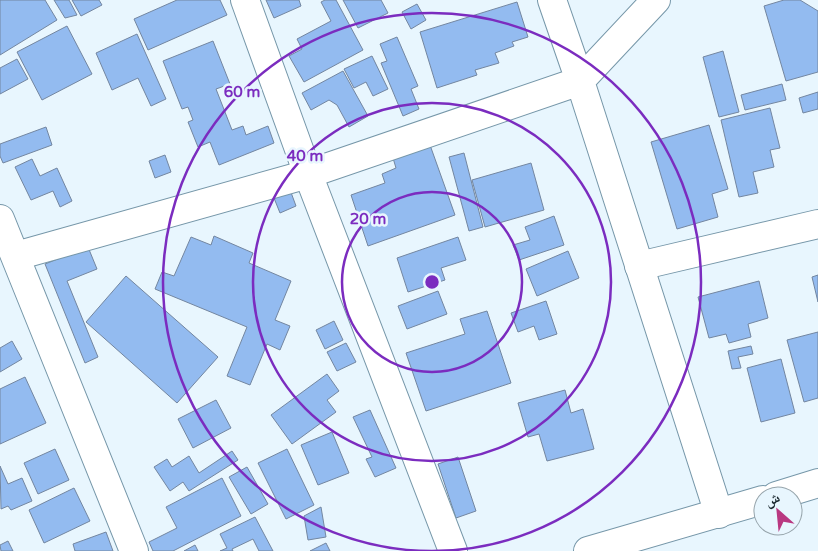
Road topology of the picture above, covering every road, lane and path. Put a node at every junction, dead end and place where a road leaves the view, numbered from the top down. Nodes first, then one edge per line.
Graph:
1 (245, 0) edge
2 (552, 0) edge
3 (656, 0) edge
4 (580, 81) junction
5 (308, 174) junction
6 (0, 219) edge
7 (818, 224) edge
8 (16, 256) junction
9 (639, 266) junction
10 (818, 483) edge
11 (803, 488) edge
12 (753, 503) edge
13 (719, 514) junction
14 (134, 551) edge
15 (453, 551) edge
16 (588, 551) edge

1 - 5 street
2 - 4 street
3 - 4 street
4 - 5 street
4 - 9 street
5 - 8 street
5 - 15 street
6 - 8 street
7 - 9 street
8 - 14 street
9 - 13 street
10 - 11 street
12 - 13 street
13 - 16 street

